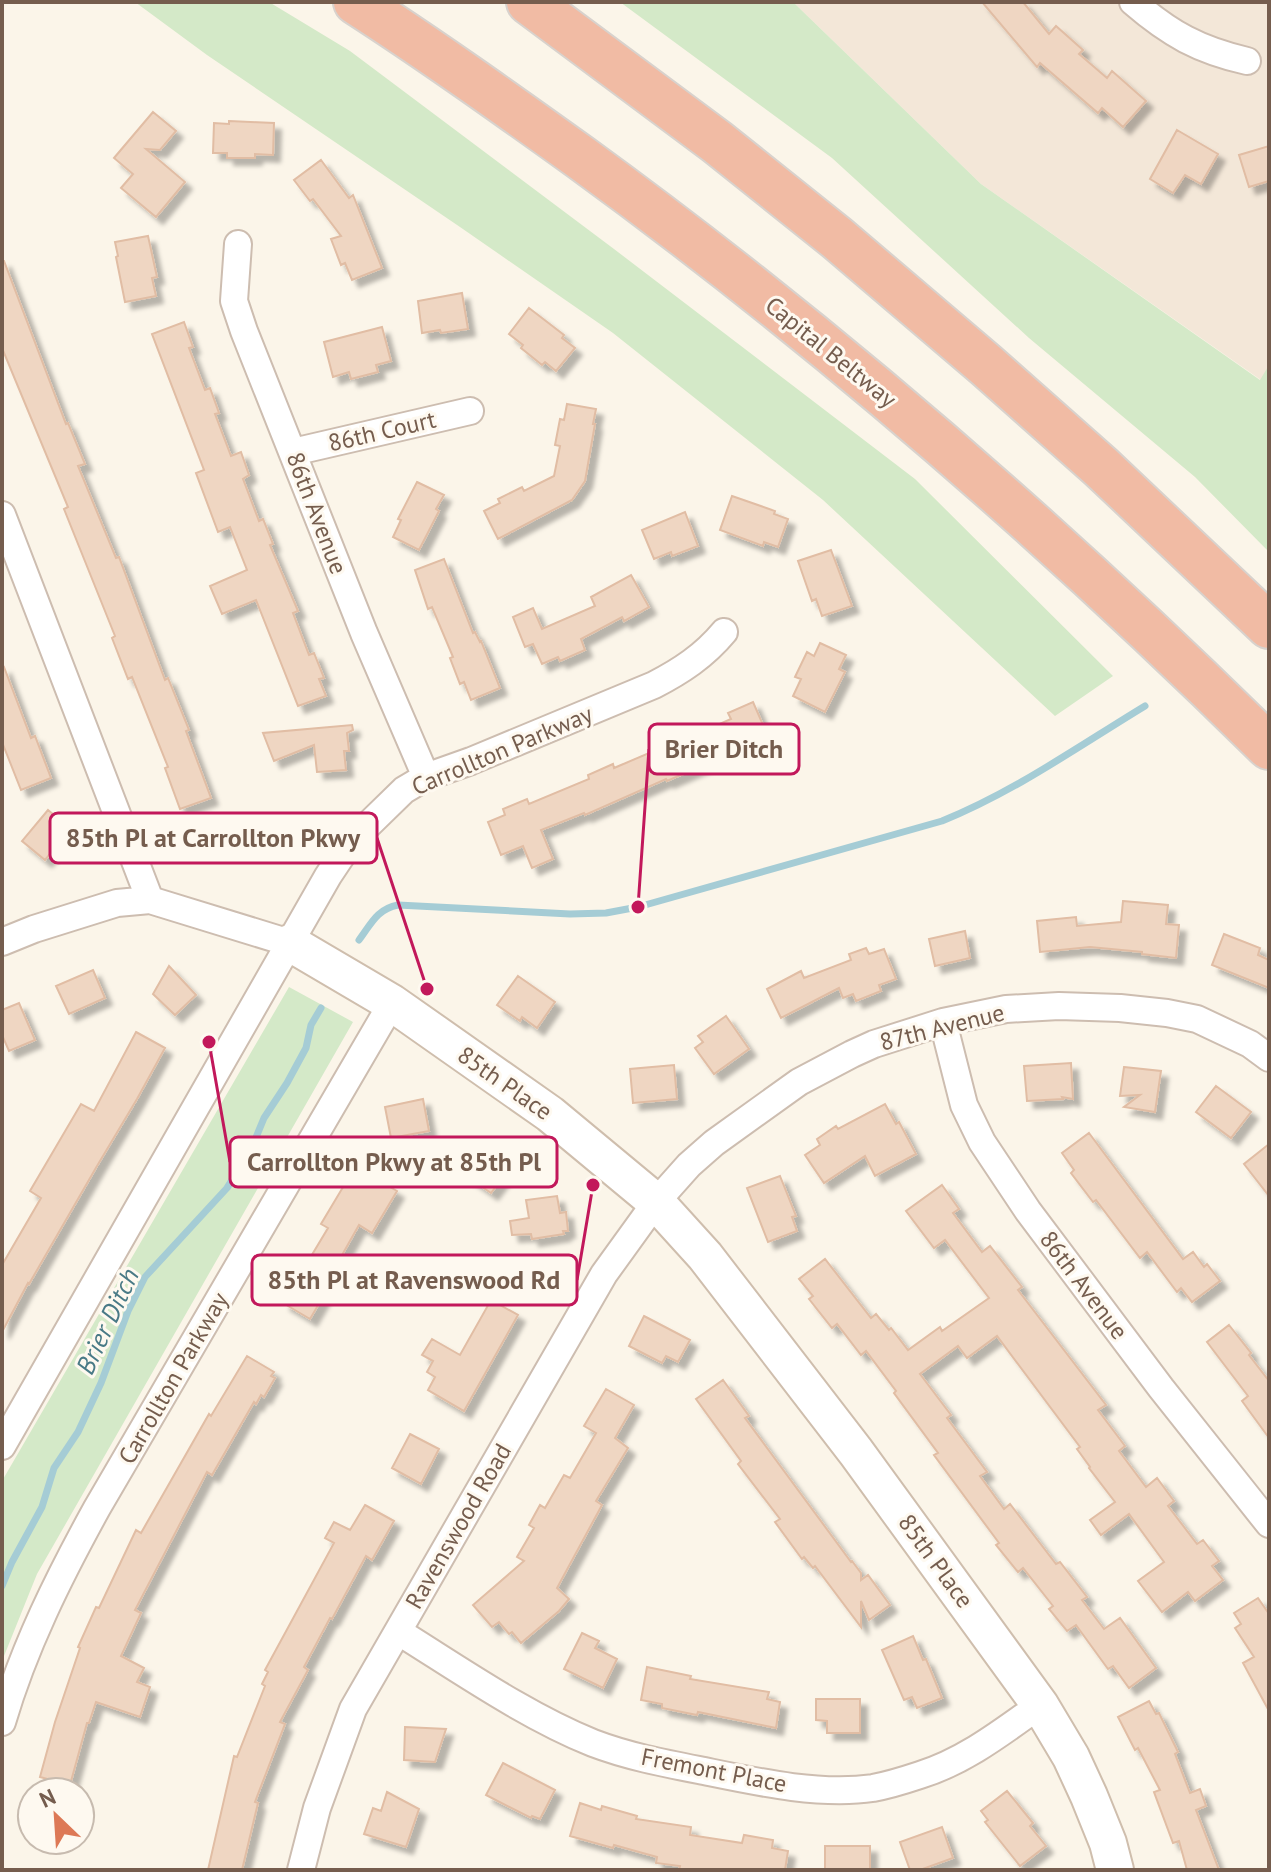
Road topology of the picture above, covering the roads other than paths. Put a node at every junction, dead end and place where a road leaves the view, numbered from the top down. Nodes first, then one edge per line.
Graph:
1 (356, 2) edge
2 (529, 2) edge
3 (1133, 2) edge
4 (1247, 61) dead end
5 (238, 244) dead end
6 (470, 411) dead end
7 (293, 452) junction
8 (2, 515) edge
9 (1269, 626) edge
10 (724, 632) dead end
11 (1269, 747) edge
12 (426, 777) junction
13 (150, 900) junction
14 (2, 942) edge
15 (290, 943) junction
16 (392, 1003) junction
17 (943, 1022) junction
18 (1269, 1058) edge
19 (656, 1202) junction
20 (2, 1446) edge
21 (1269, 1524) edge
22 (399, 1632) junction
23 (1040, 1705) junction
24 (2, 1722) edge
25 (301, 1870) edge
26 (1115, 1870) edge

1 - 11 highway, Capital Beltway
2 - 9 highway
3 - 4 street
5 - 7 street, 86th Avenue
6 - 7 street, 86th Court
7 - 12 street, 86th Avenue
8 - 13 street
10 - 12 street, Carrollton Parkway
12 - 15 street, Carrollton Parkway
13 - 14 street
13 - 15 street, 85th Place
15 - 16 street, 85th Place
15 - 20 street, Carrollton Parkway
16 - 19 street, 85th Place
16 - 24 street, Carrollton Parkway
17 - 18 street, 87th Avenue
17 - 19 street, 87th Avenue
17 - 21 street, 86th Avenue
19 - 22 street, Ravenswood Road
19 - 23 street, 85th Place
22 - 23 street, Fremont Place
22 - 25 street, Ravenswood Road
23 - 26 street, 85th Place

